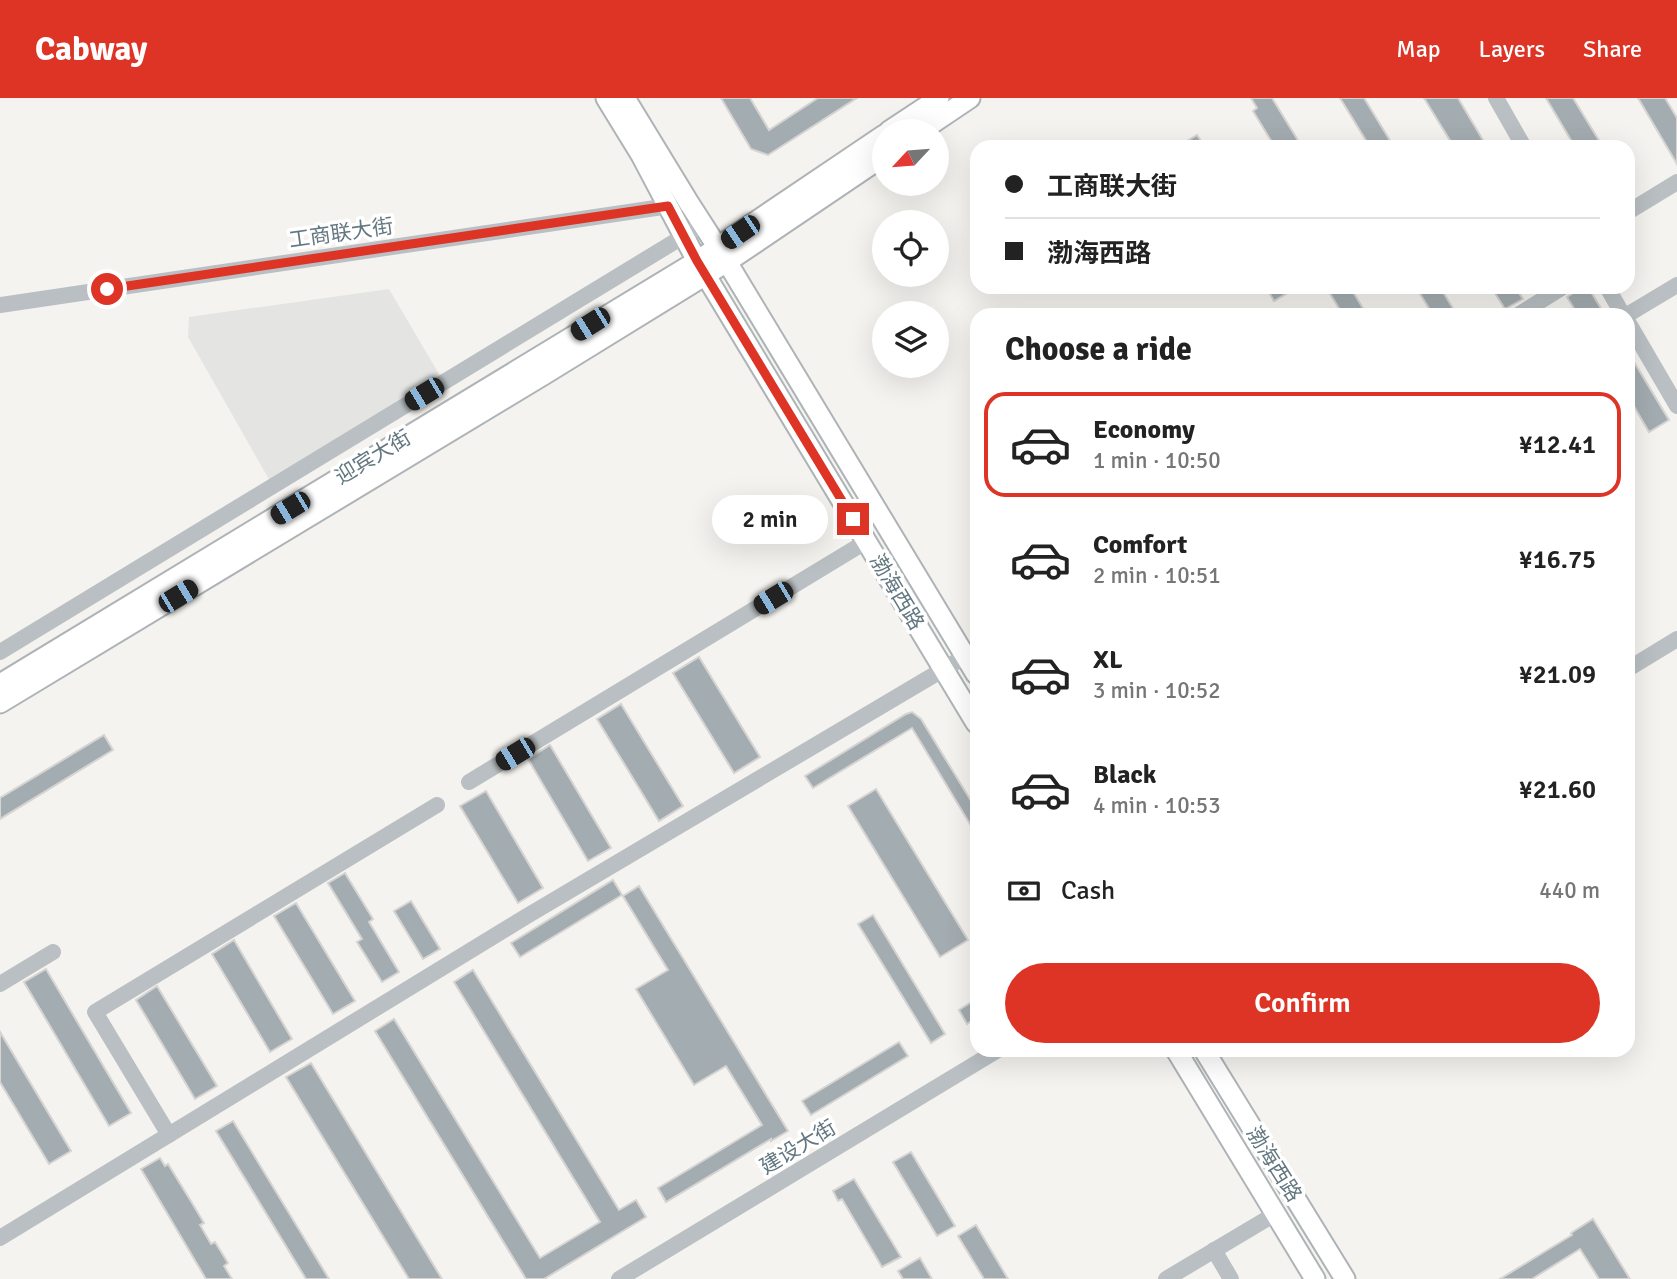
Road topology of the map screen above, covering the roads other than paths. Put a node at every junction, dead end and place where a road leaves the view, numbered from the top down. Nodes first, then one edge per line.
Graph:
1 (606, 98) edge
2 (625, 98) edge
3 (939, 98) edge
4 (970, 98) edge
5 (1496, 98) edge
6 (907, 119) edge
7 (939, 119) edge
8 (1520, 140) edge
9 (872, 144) edge
10 (872, 163) edge
11 (1677, 182) edge
12 (689, 203) junction
13 (668, 206) junction
14 (1635, 208) edge
15 (702, 225) junction
16 (684, 236) junction
17 (722, 255) junction
18 (701, 268) junction
19 (1677, 285) edge
20 (1552, 294) edge
21 (0, 305) edge
22 (1529, 308) edge
23 (1635, 309) edge
24 (1635, 334) edge
25 (1677, 406) edge
26 (867, 541) junction
27 (1677, 639) edge
28 (970, 651) edge
29 (0, 652) edge
30 (970, 654) edge
31 (1635, 665) edge
32 (944, 670) junction
33 (0, 684) edge
34 (0, 703) edge
35 (970, 713) edge
36 (468, 782) dead end
37 (437, 805) dead end
38 (53, 952) dead end
39 (0, 984) edge
40 (986, 1057) edge
41 (1179, 1057) edge
42 (1208, 1057) edge
43 (169, 1135) junction
44 (1275, 1214) junction
45 (0, 1238) edge
46 (1214, 1250) junction
47 (619, 1279) edge
48 (1166, 1279) edge
49 (1231, 1279) edge
50 (1315, 1279) edge
51 (1345, 1279) edge

1 - 13 main road, 渤海西路
2 - 12 main road, 渤海西路
3 - 6 main road
4 - 7 main road
5 - 8 street
9 - 17 main road, 迎宾大街
10 - 17 main road, 迎宾大街
11 - 14 street
12 - 13 street, 工商联大街
12 - 15 main road, 渤海西路
13 - 16 main road, 渤海西路
13 - 21 street, 工商联大街
15 - 16 street
15 - 17 main road, 渤海西路
16 - 18 main road, 渤海西路
16 - 29 street
17 - 18 main road, 迎宾大街
17 - 28 main road, 渤海西路
18 - 26 main road, 渤海西路
18 - 33 main road, 迎宾大街
18 - 34 main road, 迎宾大街
19 - 23 street
20 - 22 street
24 - 25 street
26 - 32 main road, 渤海西路
26 - 36 street
27 - 31 street
30 - 32 street
32 - 35 main road, 渤海西路
32 - 43 street
37 - 43 street
38 - 39 street
40 - 47 street, 建设大街
41 - 44 main road, 渤海西路
42 - 51 main road, 渤海西路
43 - 45 street
44 - 46 street
44 - 50 main road, 渤海西路
46 - 48 street
46 - 49 street

